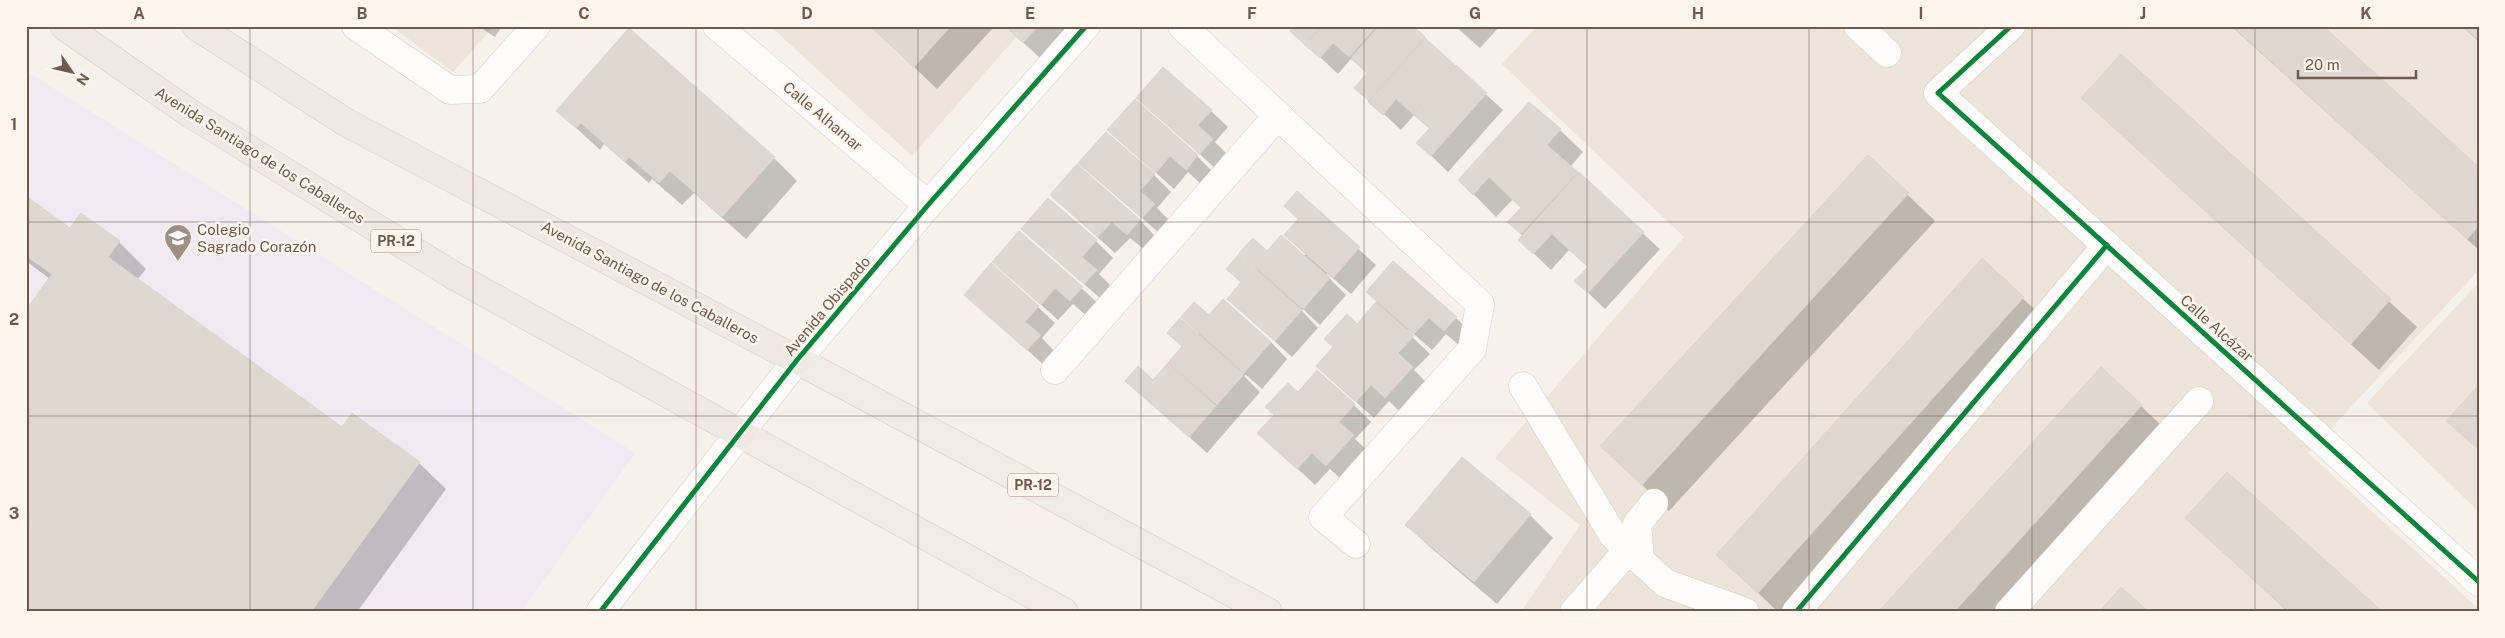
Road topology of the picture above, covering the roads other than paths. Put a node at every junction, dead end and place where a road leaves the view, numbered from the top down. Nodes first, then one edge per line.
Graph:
1 (64, 26) edge
2 (196, 26) edge
3 (356, 26) edge
4 (536, 26) edge
5 (717, 26) edge
6 (1086, 26) edge
7 (1182, 26) edge
8 (1858, 26) edge
9 (2011, 26) edge
10 (1887, 53) dead end
11 (1278, 115) junction
12 (928, 205) junction
13 (2107, 245) junction
14 (797, 360) junction
15 (1055, 370) dead end
16 (1523, 386) dead end
17 (2199, 401) dead end
18 (741, 434) junction
19 (1654, 504) dead end
20 (1356, 544) dead end
21 (1634, 554) junction
22 (2479, 582) edge
23 (600, 612) edge
24 (1064, 612) edge
25 (1268, 612) edge
26 (1574, 612) edge
27 (1744, 612) edge
28 (1796, 612) edge
29 (2009, 612) edge

1 - 18 highway, Avenida Santiago de los Caballeros / PR-12
2 - 14 highway, Avenida Santiago de los Caballeros / PR-12
3 - 4 street
5 - 12 street, Calle Alhamar
6 - 12 street, Avenida Obispado
7 - 11 street
8 - 10 street
9 - 13 street, Calle Alcázar
11 - 15 street
11 - 20 street
12 - 14 street, Avenida Obispado
13 - 22 street, Calle Alcázar
13 - 28 street
14 - 18 street, Avenida Obispado
14 - 25 main road, Avenida Santiago de los Caballeros / PR-12
16 - 21 street
17 - 29 street
18 - 23 street, Avenida Obispado
18 - 24 main road, Avenida Santiago de los Caballeros / PR-12
19 - 21 street
21 - 26 street
21 - 27 street

